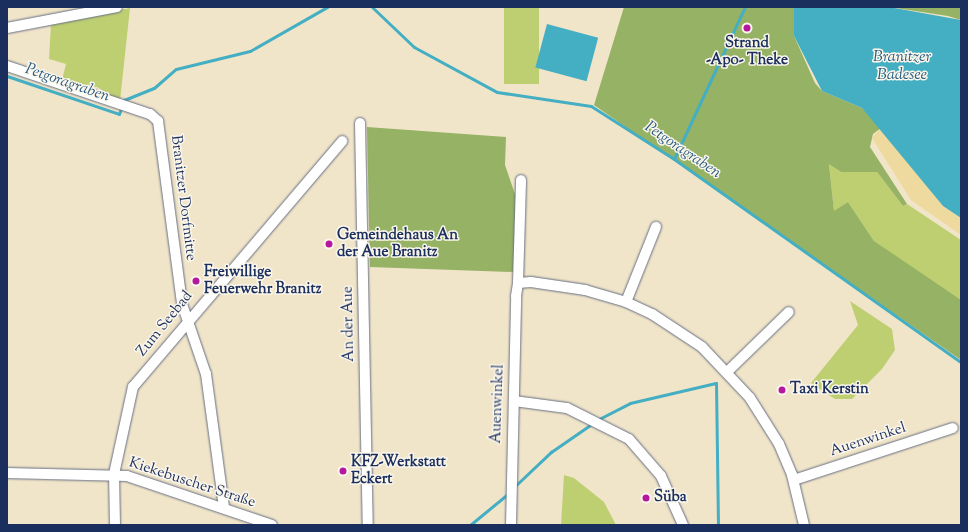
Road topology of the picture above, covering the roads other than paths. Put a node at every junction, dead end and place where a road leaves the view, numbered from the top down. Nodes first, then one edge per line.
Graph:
1 (117, 7) edge
2 (7, 28) edge
3 (7, 66) edge
4 (360, 123) dead end
5 (342, 141) dead end
6 (521, 180) dead end
7 (656, 227) dead end
8 (518, 283) junction
9 (626, 302) junction
10 (789, 312) dead end
11 (187, 319) junction
12 (727, 372) junction
13 (514, 401) junction
14 (952, 428) dead end
15 (7, 473) edge
16 (114, 474) junction
17 (794, 480) junction
18 (224, 507) junction
19 (115, 525) edge
20 (272, 525) edge
21 (368, 525) edge
22 (511, 525) edge
23 (683, 525) edge
24 (804, 525) edge

1 - 2 street
3 - 11 street, Branitzer Dorfmitte
4 - 21 street, An der Aue
5 - 11 street, Zum Seebad
6 - 8 street, Auenwinkel
7 - 9 street
8 - 9 street
8 - 13 street, Auenwinkel
9 - 12 street
10 - 12 street
11 - 16 street, Zum Seebad
11 - 18 street, Branitzer Dorfmitte
12 - 17 street
13 - 22 street, Auenwinkel
13 - 23 street
14 - 17 street, Auenwinkel
15 - 16 street, Kiekebuscher Straße
16 - 18 street, Kiekebuscher Straße
16 - 19 street, Zum Seebad
17 - 24 street
18 - 20 street, Kiekebuscher Straße

